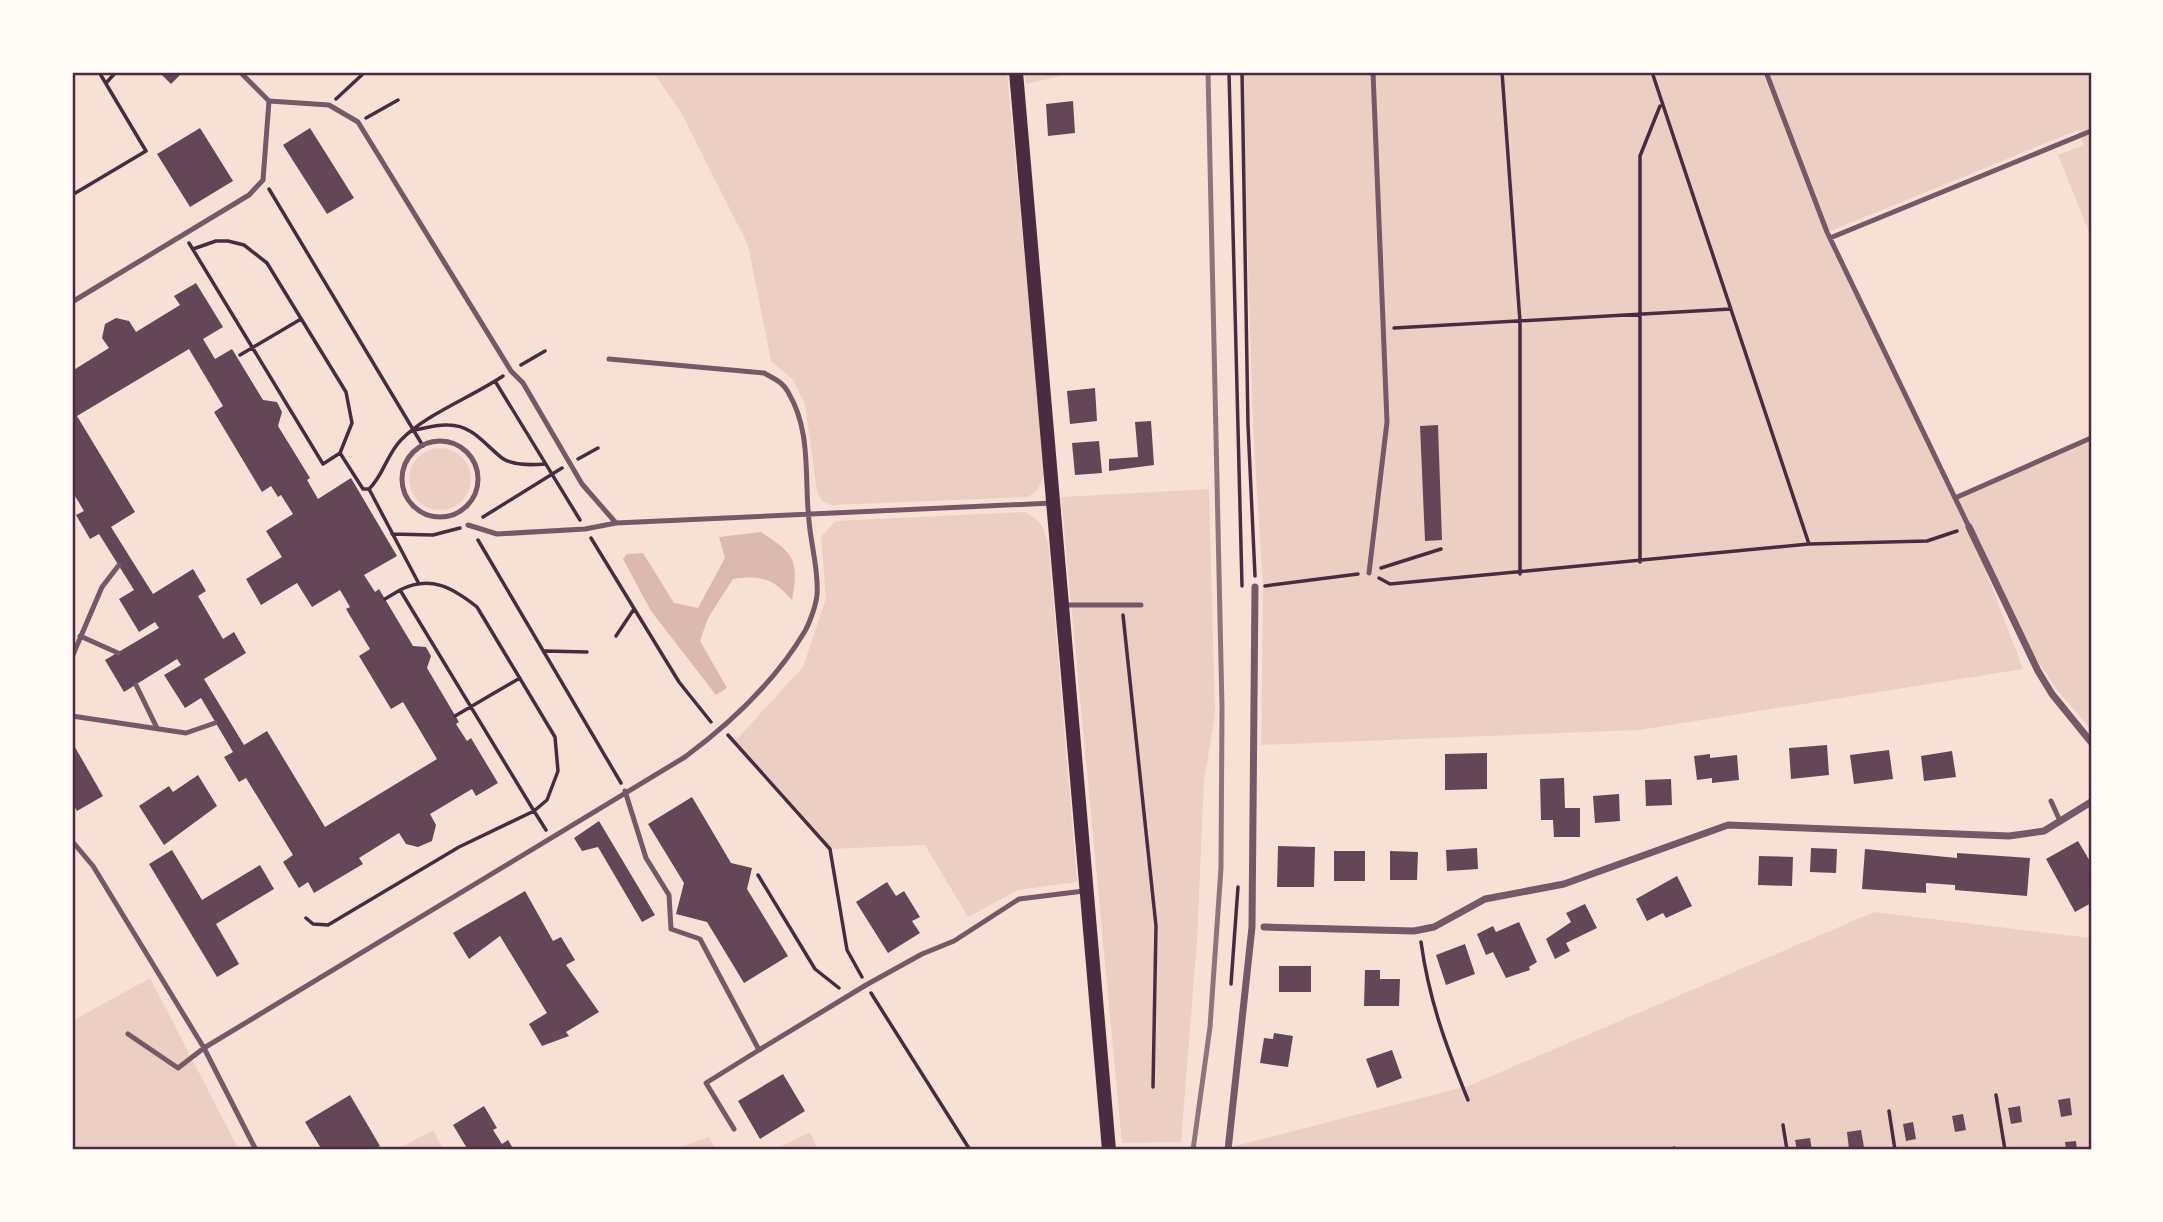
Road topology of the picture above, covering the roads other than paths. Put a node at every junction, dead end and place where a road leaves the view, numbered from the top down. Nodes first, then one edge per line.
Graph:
1 (240, 72) edge
2 (1016, 72) edge
3 (1373, 72) edge
4 (1766, 72) edge
5 (269, 101) junction
6 (2091, 131) edge
7 (1830, 238) junction
8 (72, 302) edge
9 (609, 359) dead end
10 (2091, 438) edge
11 (422, 446) joint
12 (1955, 498) junction
13 (1053, 503) junction
14 (808, 514) junction
15 (616, 523) junction
16 (468, 524) road end
17 (1969, 527) joint
18 (119, 565) dead end
19 (1369, 573) road end
20 (1255, 587) road end
21 (1062, 605) junction
22 (1140, 605) dead end
23 (80, 636) junction
24 (118, 653) dead end
25 (72, 657) edge
26 (136, 685) dead end
27 (72, 716) edge
28 (215, 723) dead end
29 (157, 729) junction
30 (2091, 742) edge
31 (625, 792) junction
32 (2051, 801) dead end
33 (2091, 802) edge
34 (2060, 821) junction
35 (72, 841) edge
36 (1087, 890) junction
37 (1264, 927) dead end
38 (128, 1034) dead end
39 (204, 1048) junction
40 (759, 1051) junction
41 (734, 1129) dead end
42 (256, 1150) edge
43 (1109, 1150) edge
44 (1228, 1150) edge

1 - 5 lane
2 - 13 main road
3 - 19 lane
4 - 7 lane
5 - 8 lane
5 - 15 lane
6 - 7 lane
7 - 12 lane
9 - 14 lane
10 - 12 lane
11 - 11 lane
12 - 17 lane
13 - 14 lane
13 - 21 main road
14 - 15 lane
14 - 31 lane
15 - 16 lane
17 - 30 street
18 - 23 lane
20 - 44 street
21 - 22 lane
21 - 36 main road
23 - 24 lane
23 - 25 lane
26 - 29 lane
27 - 29 lane
28 - 29 lane
31 - 39 lane
31 - 40 lane
32 - 34 lane
33 - 34 street
34 - 37 street
35 - 39 lane
36 - 40 lane
36 - 43 main road
38 - 39 lane
39 - 42 lane
40 - 41 lane

